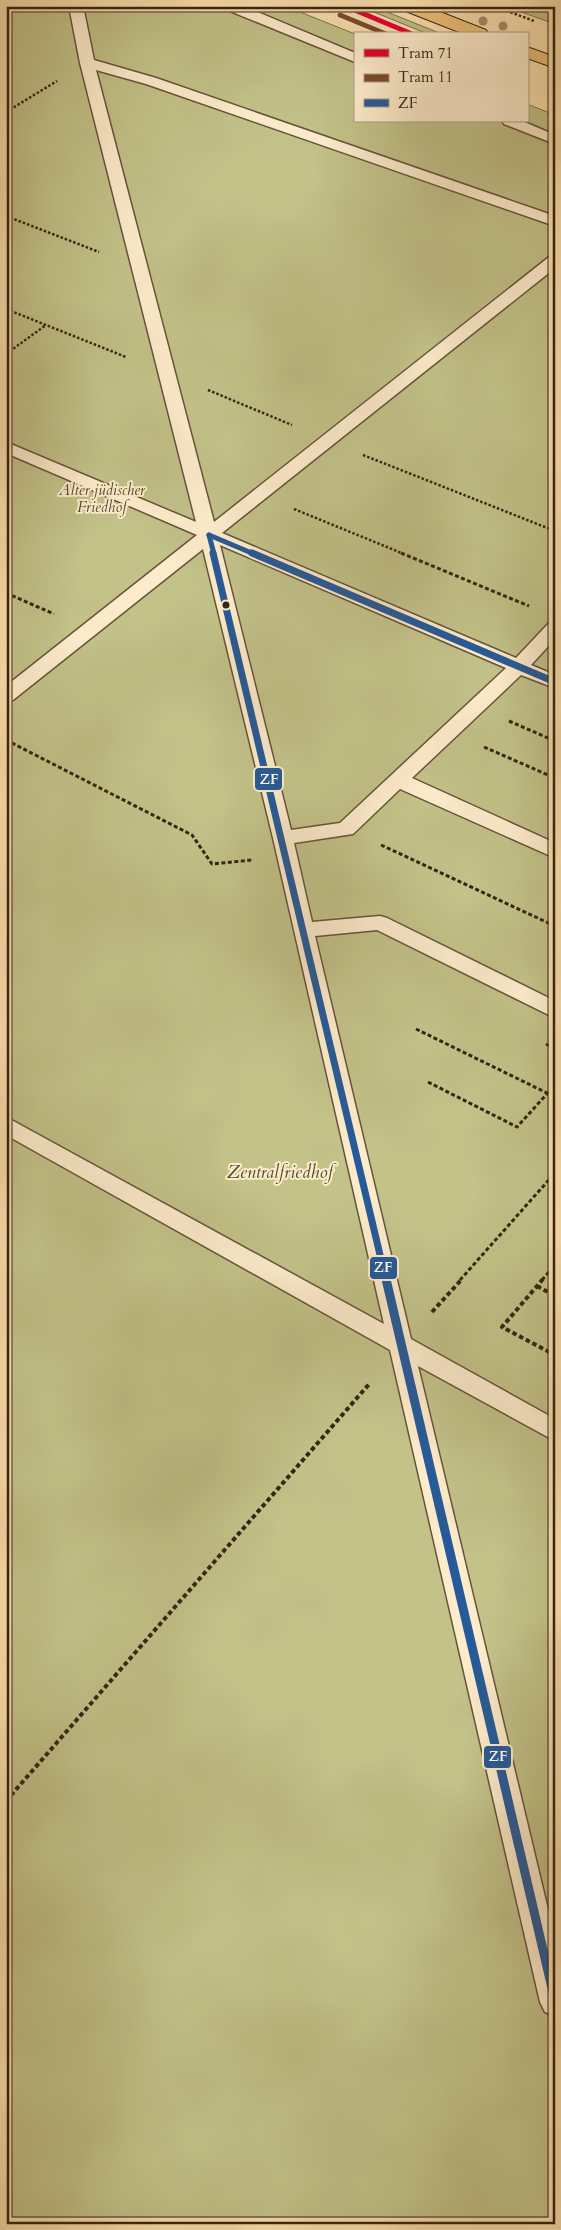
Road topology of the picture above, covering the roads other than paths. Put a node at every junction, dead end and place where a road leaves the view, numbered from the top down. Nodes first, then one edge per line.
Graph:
1 (76, 6) edge
2 (230, 6) edge
3 (409, 6) edge
4 (475, 32) edge
5 (528, 52) edge
6 (354, 58) edge
7 (552, 60) edge
8 (87, 63) junction
9 (511, 122) edge
10 (555, 140) edge
11 (555, 220) edge
12 (555, 260) edge
13 (6, 447) edge
14 (209, 535) junction
15 (555, 628) edge
16 (518, 667) junction
17 (555, 682) edge
18 (6, 696) edge
19 (398, 780) junction
20 (285, 847) junction
21 (555, 851) edge
22 (303, 930) junction
23 (555, 1010) edge
24 (6, 1125) edge
25 (402, 1346) junction
26 (555, 1431) edge
27 (555, 2002) edge

1 - 8 lane
2 - 6 lane
3 - 4 main road
5 - 7 main road
8 - 11 lane
8 - 14 lane
9 - 10 lane
12 - 14 lane
13 - 14 lane
14 - 16 lane
14 - 18 lane
14 - 20 lane
15 - 16 lane
16 - 17 lane
16 - 19 lane
19 - 20 lane
19 - 21 lane
20 - 22 lane
22 - 23 lane
22 - 25 lane
24 - 25 lane
25 - 26 lane
25 - 27 lane

